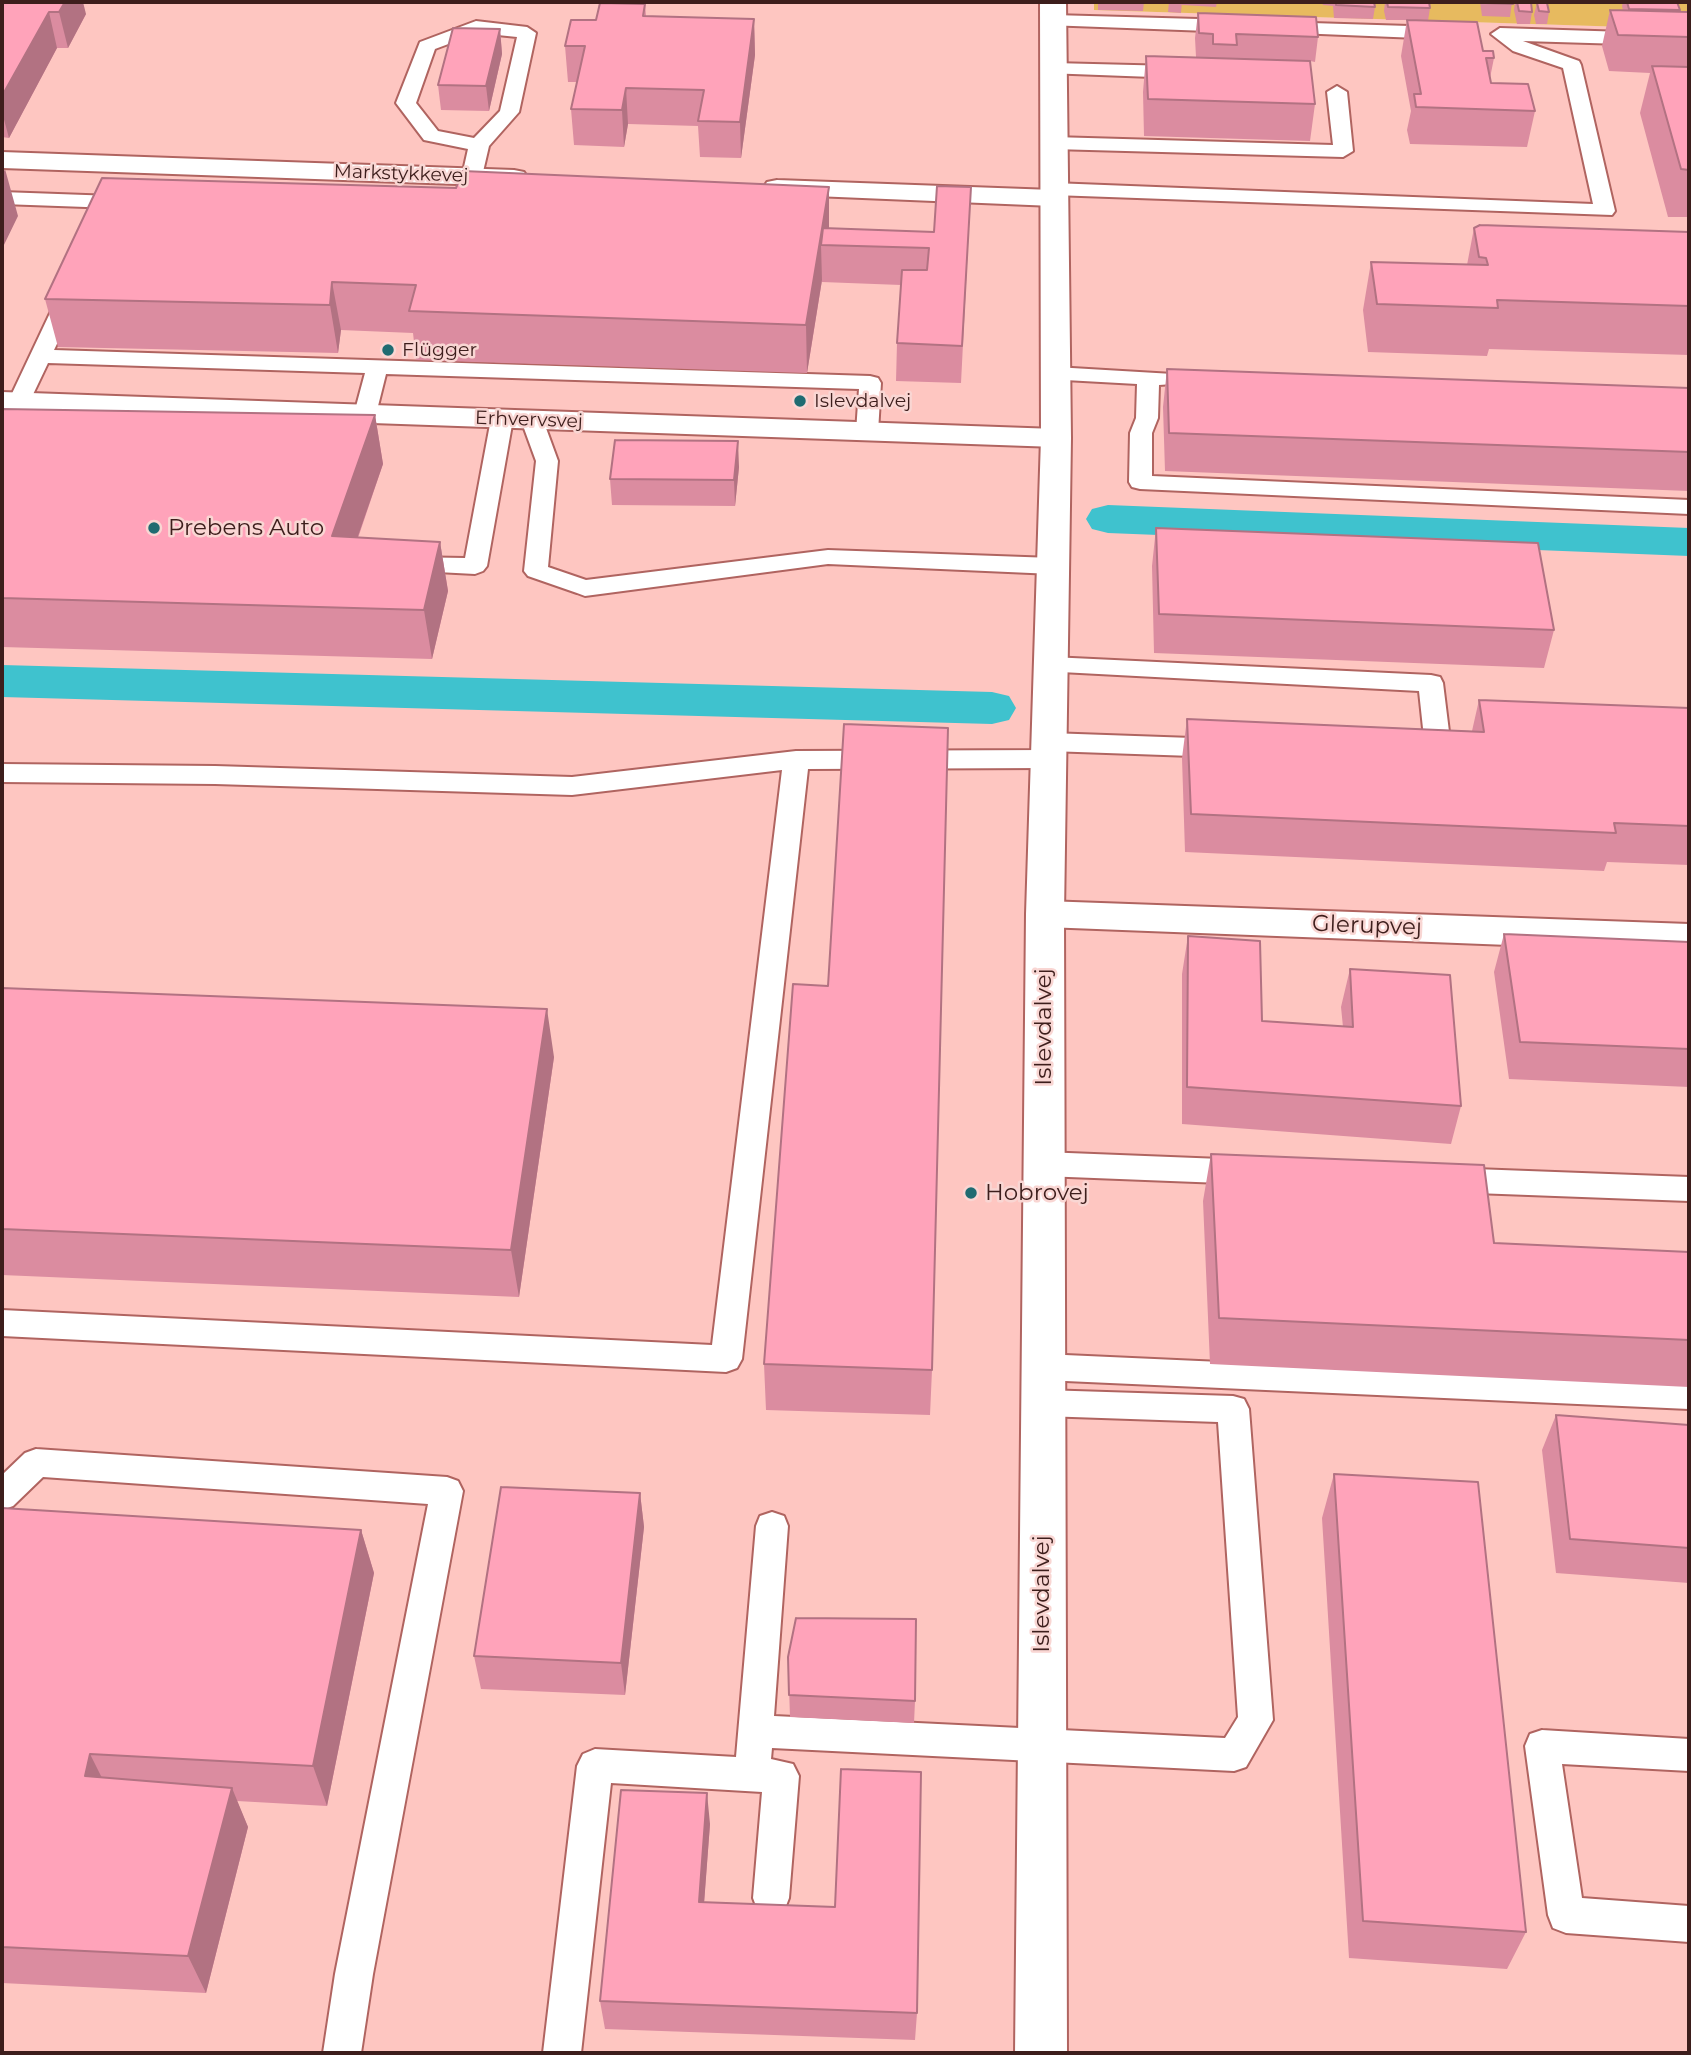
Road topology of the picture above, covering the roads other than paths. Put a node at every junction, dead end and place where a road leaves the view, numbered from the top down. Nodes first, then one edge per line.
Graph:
1 (1053, 11) edge
2 (1458, 33) edge
3 (1689, 40) edge
4 (1186, 64) edge
5 (1053, 69) junction
6 (1337, 92) dead end
7 (1053, 143) junction
8 (479, 145) junction
9 (2, 160) edge
10 (132, 164) junction
11 (471, 176) junction
12 (541, 179) edge
13 (748, 187) edge
14 (1053, 194) junction
15 (2, 198) edge
16 (114, 202) junction
17 (102, 225) edge
18 (80, 273) edge
19 (41, 356) junction
20 (377, 367) junction
21 (1055, 374) junction
22 (1148, 378) junction
23 (1190, 380) edge
24 (10, 402) edge
25 (365, 414) junction
26 (517, 420) junction
27 (867, 432) junction
28 (1056, 438) junction
29 (1689, 507) edge
30 (387, 565) edge
31 (1053, 566) junction
32 (1051, 665) junction
33 (1244, 749) edge
34 (1048, 750) junction
35 (1411, 755) edge
36 (796, 760) junction
37 (2, 773) edge
38 (1045, 914) junction
39 (1689, 938) edge
40 (1043, 1164) junction
41 (1277, 1173) edge
42 (1414, 1178) edge
43 (1689, 1189) edge
44 (2, 1323) edge
45 (1043, 1385) junction
46 (1689, 1396) edge
47 (2, 1496) edge
48 (772, 1526) dead end
49 (755, 1731) junction
50 (1042, 1745) junction
51 (1689, 1755) edge
52 (752, 1774) junction
53 (771, 1898) dead end
54 (1689, 1923) edge
55 (342, 2053) edge
56 (562, 2053) edge
57 (1041, 2053) edge

1 - 2 lane
1 - 5 street, Islevdalvej
3 - 14 lane
4 - 5 lane
5 - 7 street, Islevdalvej
6 - 7 lane
7 - 14 street, Islevdalvej
8 - 8 lane
8 - 11 lane
9 - 10 street, Markstykkevej
10 - 11 street, Markstykkevej
10 - 16 lane
11 - 12 street, Markstykkevej
13 - 14 street
14 - 21 street, Islevdalvej
15 - 16 lane
16 - 17 lane
18 - 19 lane
19 - 20 lane
19 - 24 lane
20 - 25 lane
20 - 27 lane
21 - 22 lane
21 - 28 street, Islevdalvej
22 - 23 lane
22 - 29 lane
24 - 25 street, Erhvervsvej
25 - 26 street, Erhvervsvej
26 - 27 street, Erhvervsvej
26 - 30 lane
26 - 31 lane
27 - 28 street, Erhvervsvej
28 - 31 street, Islevdalvej
31 - 32 street, Islevdalvej
32 - 34 street, Islevdalvej
32 - 35 lane
33 - 34 lane
34 - 36 lane
34 - 38 street, Islevdalvej
36 - 37 lane
36 - 44 lane
38 - 39 street, Glerupvej
38 - 40 street, Islevdalvej
40 - 41 lane
40 - 45 street, Islevdalvej
42 - 43 lane
45 - 46 lane
45 - 50 street, Islevdalvej
45 - 50 lane
47 - 55 lane
48 - 49 lane
49 - 50 lane
49 - 52 lane
50 - 57 street, Islevdalvej
51 - 54 lane
52 - 53 lane
52 - 56 lane

